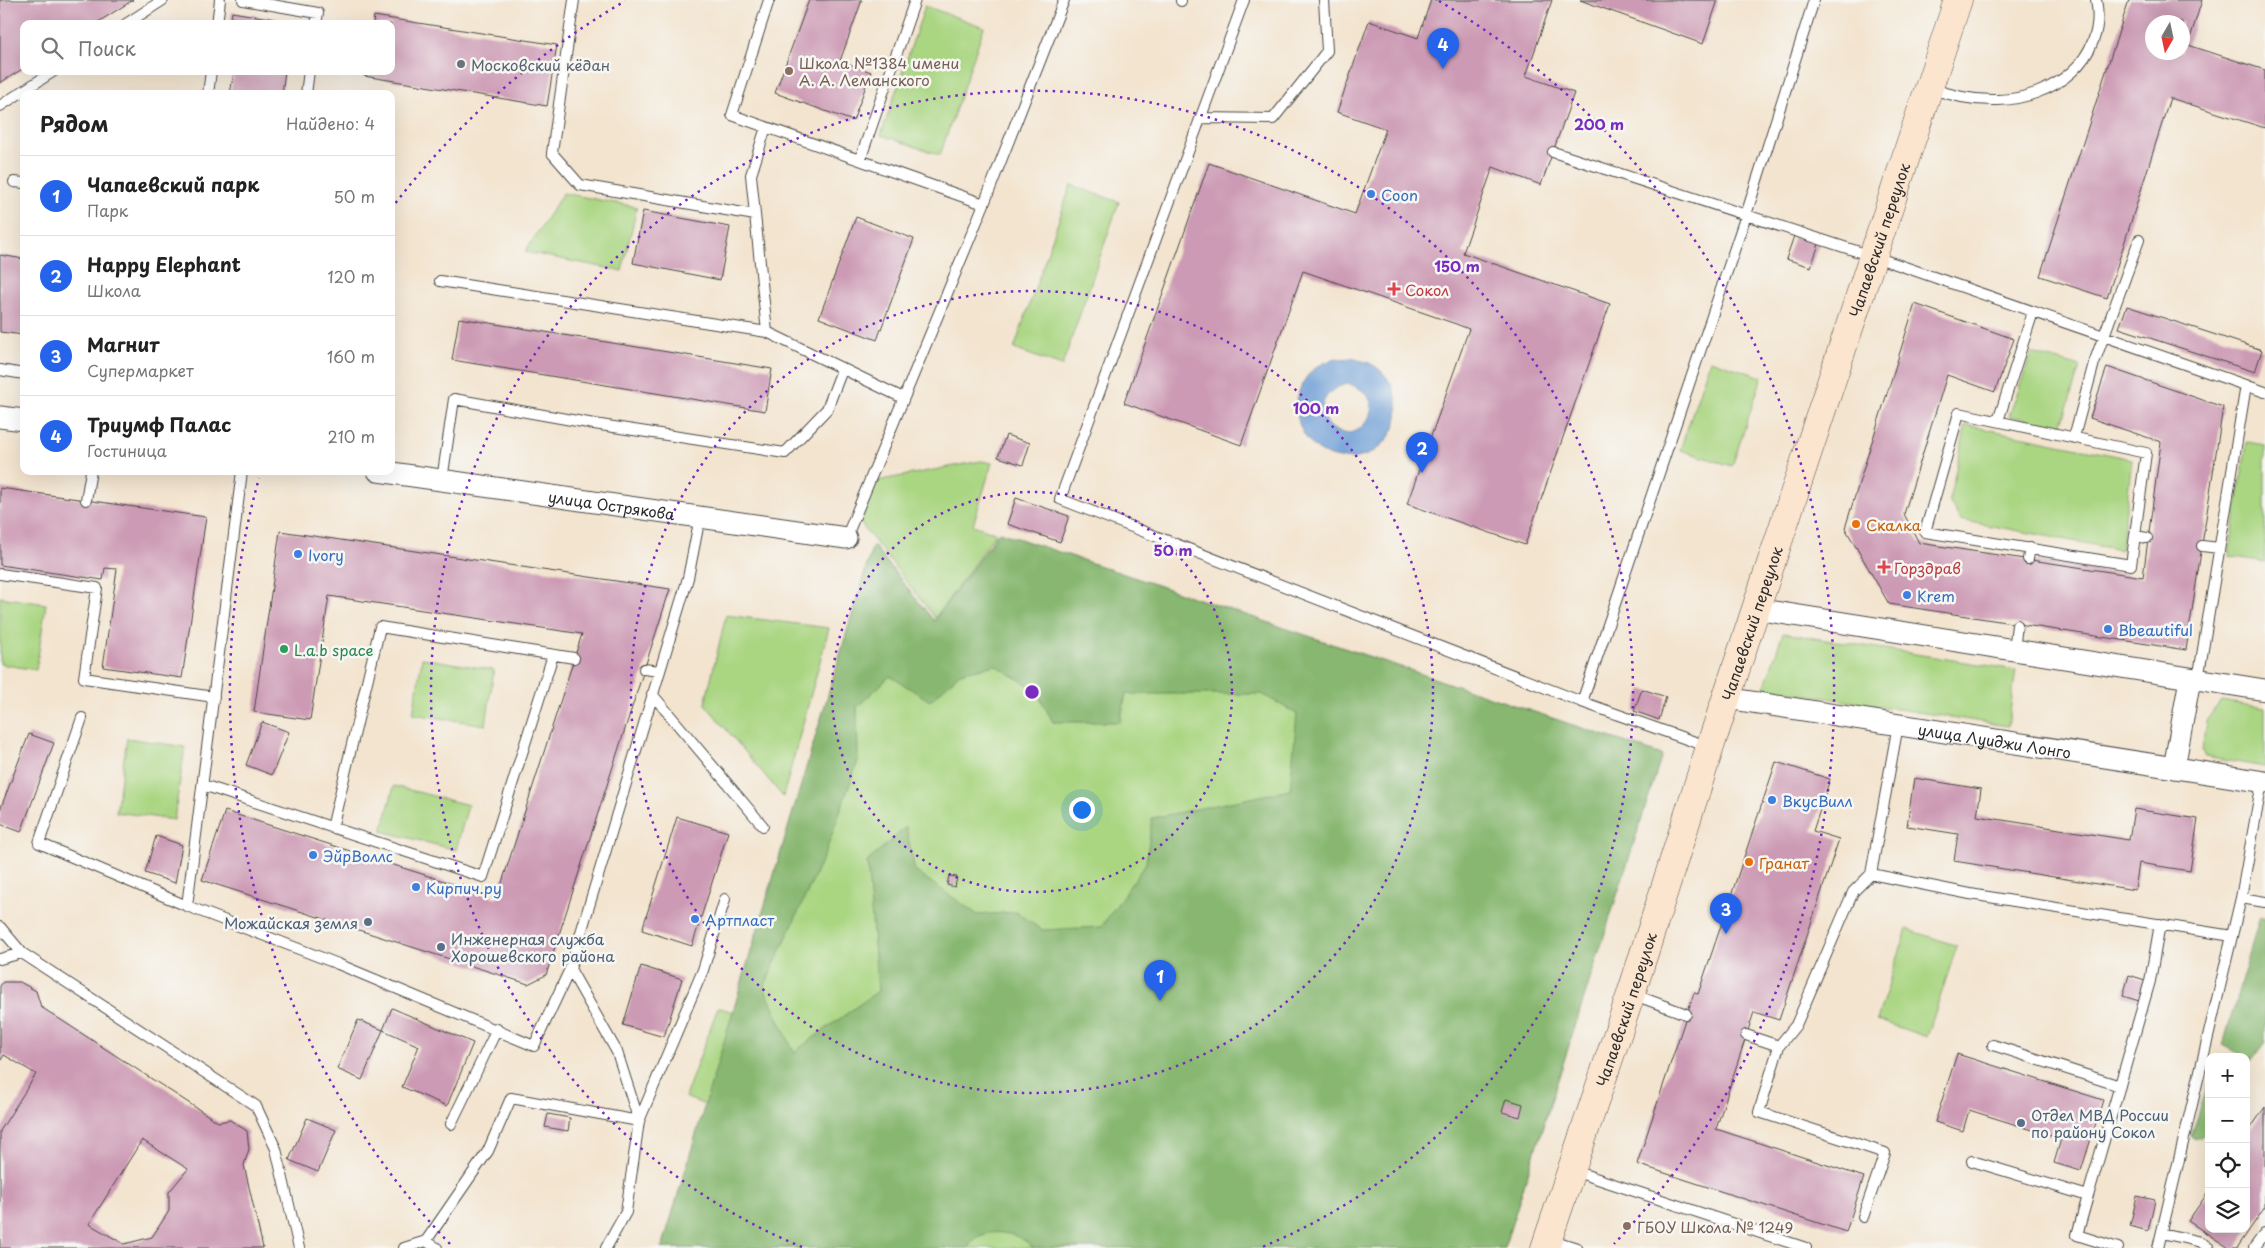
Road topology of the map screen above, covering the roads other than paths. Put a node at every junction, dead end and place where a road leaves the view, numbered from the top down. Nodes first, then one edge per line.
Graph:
1 (163, 0) edge
2 (220, 0) edge
3 (243, 0) edge
4 (574, 0) edge
5 (769, 0) edge
6 (915, 0) edge
7 (1064, 0) edge
8 (1244, 0) edge
9 (1324, 0) edge
10 (1814, 0) edge
11 (1958, 0) edge
12 (2096, 0) edge
13 (132, 20) edge
14 (218, 20) edge
15 (317, 20) edge
16 (48, 75) edge
17 (210, 75) edge
18 (308, 75) edge
19 (1929, 88) junction
20 (25, 90) edge
21 (209, 90) edge
22 (307, 90) edge
23 (20, 93) edge
24 (0, 106) edge
25 (1201, 118) junction
26 (766, 127) junction
27 (1553, 152) dead end
28 (860, 160) junction
29 (984, 204) junction
30 (755, 215) junction
31 (1746, 215) junction
32 (2140, 240) dead end
33 (1874, 256) junction
34 (440, 281) dead end
35 (2033, 312) junction
36 (767, 332) junction
37 (2103, 336) junction
38 (0, 370) edge
39 (842, 370) junction
40 (20, 373) edge
41 (2246, 385) junction
42 (2265, 392) edge
43 (903, 398) junction
44 (0, 417) edge
45 (20, 420) edge
46 (1998, 421) junction
47 (2074, 436) junction
48 (395, 473) edge
49 (89, 475) edge
50 (242, 475) edge
51 (442, 480) junction
52 (86, 500) dead end
53 (700, 517) junction
54 (2134, 536) junction
55 (846, 538) joint
56 (2147, 538) dead end
57 (2202, 546) dead end
58 (2030, 548) junction
59 (2220, 548) junction
60 (2028, 559) dead end
61 (0, 574) edge
62 (1756, 609) junction
63 (2017, 624) dead end
64 (2014, 650) junction
65 (553, 655) junction
66 (574, 658) dead end
67 (644, 669) dead end
68 (659, 672) junction
69 (2194, 680) junction
70 (2265, 690) edge
71 (652, 694) junction
72 (214, 697) junction
73 (1726, 698) junction
74 (1582, 702) junction
75 (82, 718) dead end
76 (1898, 725) junction
77 (1710, 747) junction
78 (2174, 768) junction
79 (2263, 782) edge
80 (203, 786) junction
81 (763, 826) dead end
82 (332, 828) junction
83 (1871, 874) junction
84 (2241, 898) junction
85 (725, 899) dead end
86 (2265, 902) edge
87 (187, 906) junction
88 (2160, 924) junction
89 (0, 928) edge
90 (2232, 936) junction
91 (22, 954) junction
92 (0, 959) edge
93 (570, 969) junction
94 (1631, 994) junction
95 (1686, 1014) dead end
96 (497, 1030) junction
97 (1746, 1035) dead end
98 (1993, 1045) dead end
99 (1779, 1046) junction
100 (2120, 1086) junction
101 (639, 1121) junction
102 (451, 1124) dead end
103 (1972, 1161) dead end
104 (1570, 1170) junction
105 (2088, 1196) junction
106 (1864, 1218) dead end
107 (2162, 1233) junction
108 (2265, 1233) edge
109 (426, 1241) junction
110 (1546, 1243) edge
111 (299, 1248) edge
112 (404, 1248) edge
113 (437, 1248) edge
114 (606, 1248) edge
115 (1577, 1248) edge
116 (1806, 1248) edge
117 (2118, 1248) edge
118 (2158, 1248) edge
119 (2209, 1248) edge
120 (2254, 1248) edge

1 - 13 lane
2 - 14 lane
3 - 15 lane
4 - 30 lane
5 - 26 lane
6 - 28 lane
7 - 29 lane
8 - 25 lane
9 - 25 lane
10 - 31 lane
11 - 19 street, Чапаевский переулок
12 - 19 lane
16 - 20 lane
17 - 21 lane
18 - 22 lane
19 - 33 street, Чапаевский переулок
23 - 24 lane
25 - 74 lane
26 - 28 lane
26 - 30 lane
27 - 31 lane
28 - 29 lane
29 - 43 lane
30 - 36 lane
31 - 33 lane
31 - 74 lane
32 - 37 lane
33 - 35 lane
33 - 62 street, Чапаевский переулок
34 - 36 lane
35 - 37 lane
35 - 46 lane
36 - 39 lane
37 - 41 lane
37 - 47 lane
38 - 40 lane
39 - 43 lane
39 - 51 lane
41 - 42 lane
41 - 59 lane
43 - 55 lane
44 - 45 street
46 - 47 lane
46 - 58 lane
47 - 54 lane
48 - 51 street, улица Острякова
49 - 52 lane
50 - 72 lane
51 - 53 street, улица Острякова
53 - 55 street, улица Острякова
53 - 68 lane
54 - 56 lane
54 - 58 lane
57 - 59 lane
58 - 60 lane
59 - 69 lane
61 - 72 lane
62 - 64 street
62 - 73 street, Чапаевский переулок
63 - 64 lane
64 - 69 street
65 - 66 lane
65 - 82 lane
65 - 82 lane
67 - 68 lane
68 - 71 lane
69 - 70 street
69 - 78 street
71 - 81 lane
71 - 93 lane
72 - 80 lane
73 - 76 street, улица Луиджи Лонго
73 - 77 street, Чапаевский переулок
74 - 77 lane
75 - 87 lane
76 - 78 street, улица Луиджи Лонго
76 - 83 lane
77 - 94 street, Чапаевский переулок
78 - 79 street, улица Луиджи Лонго
79 - 84 lane
80 - 82 lane
80 - 87 lane
83 - 88 lane
83 - 99 lane
84 - 86 lane
84 - 90 lane
85 - 101 lane
87 - 96 lane
88 - 90 lane
88 - 100 lane
89 - 91 lane
90 - 107 lane
91 - 92 lane
91 - 111 lane
93 - 96 lane
93 - 101 lane
94 - 95 lane
94 - 104 street, Чапаевский переулок
96 - 102 lane
97 - 99 lane
98 - 100 lane
99 - 106 lane
100 - 105 lane
101 - 109 lane
101 - 114 lane
103 - 105 lane
104 - 110 street, Чапаевский переулок
104 - 116 lane
105 - 117 lane
107 - 118 lane
107 - 119 lane
108 - 120 lane
109 - 112 lane
109 - 113 lane
110 - 115 lane

